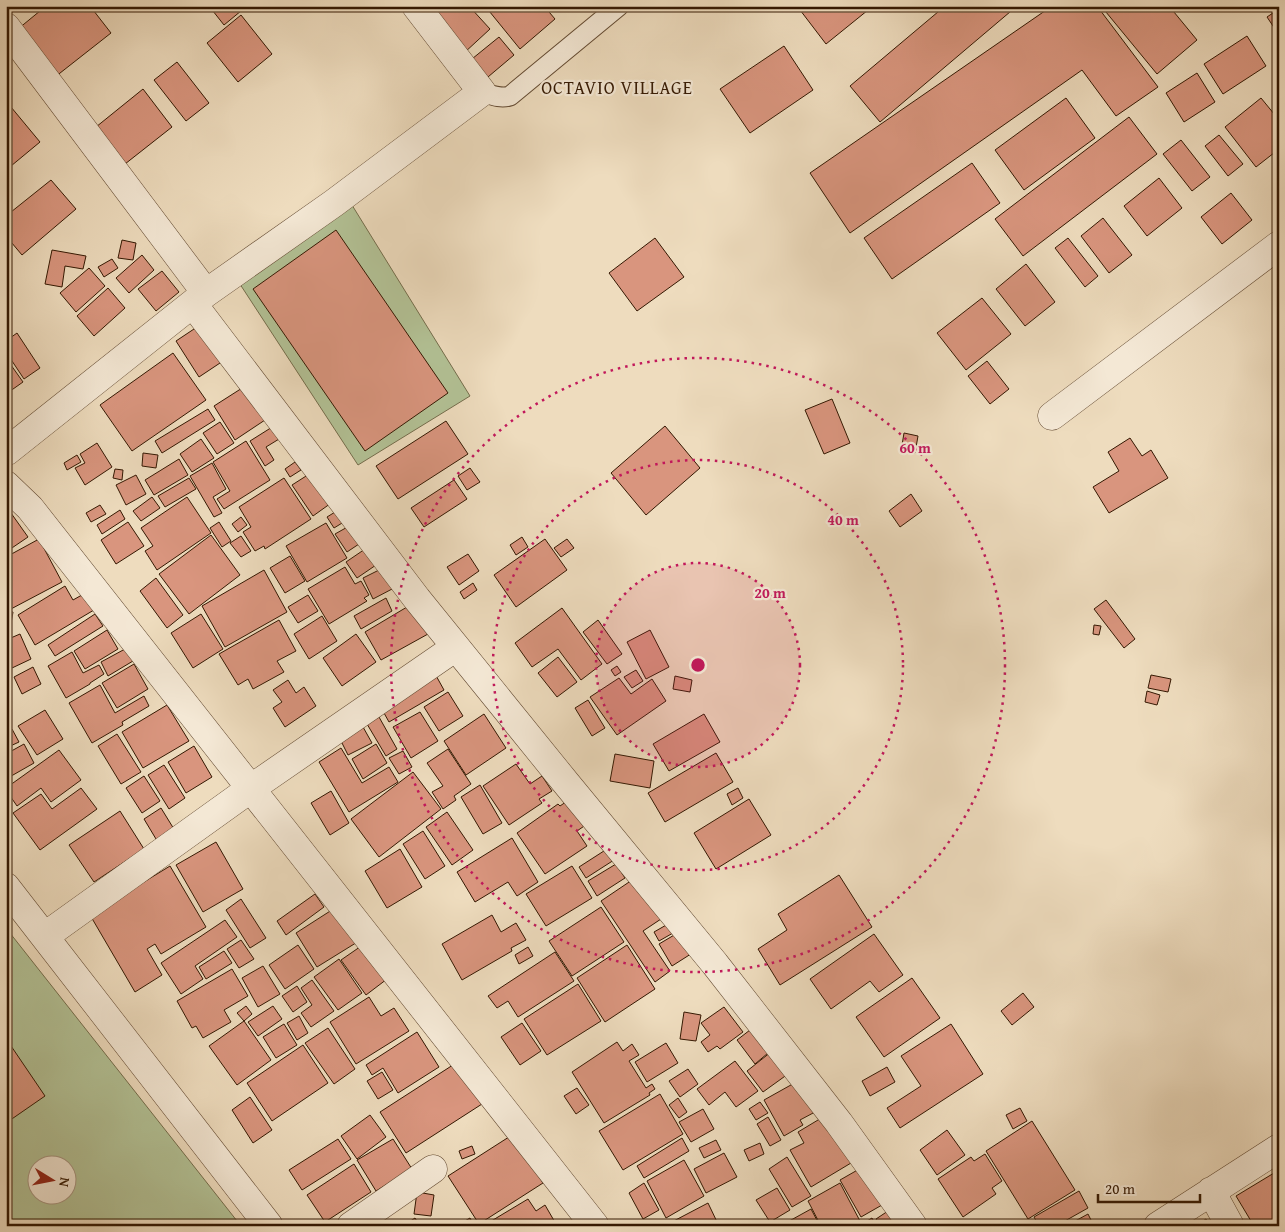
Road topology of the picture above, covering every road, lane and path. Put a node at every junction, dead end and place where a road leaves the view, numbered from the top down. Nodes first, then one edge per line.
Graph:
1 (416, 6) edge
2 (620, 6) edge
3 (6, 27) edge
4 (482, 92) junction
5 (1279, 245) edge
6 (199, 298) junction
7 (1052, 416) dead end
8 (6, 452) edge
9 (6, 485) edge
10 (456, 646) junction
11 (250, 788) junction
12 (6, 887) edge
13 (45, 936) junction
14 (1279, 1148) edge
15 (433, 1168) dead end
16 (1211, 1191) junction
17 (269, 1226) edge
18 (351, 1226) edge
19 (595, 1226) edge
20 (914, 1226) edge
21 (1158, 1226) edge
22 (1230, 1226) edge

1 - 4 street
2 - 4 lane
3 - 6 street
4 - 6 street
5 - 7 street
6 - 8 street
6 - 10 street
9 - 11 street
10 - 11 street
10 - 20 street
11 - 13 street
11 - 19 street
12 - 13 street
13 - 17 street
14 - 16 street
15 - 18 street
16 - 21 street
16 - 22 street

